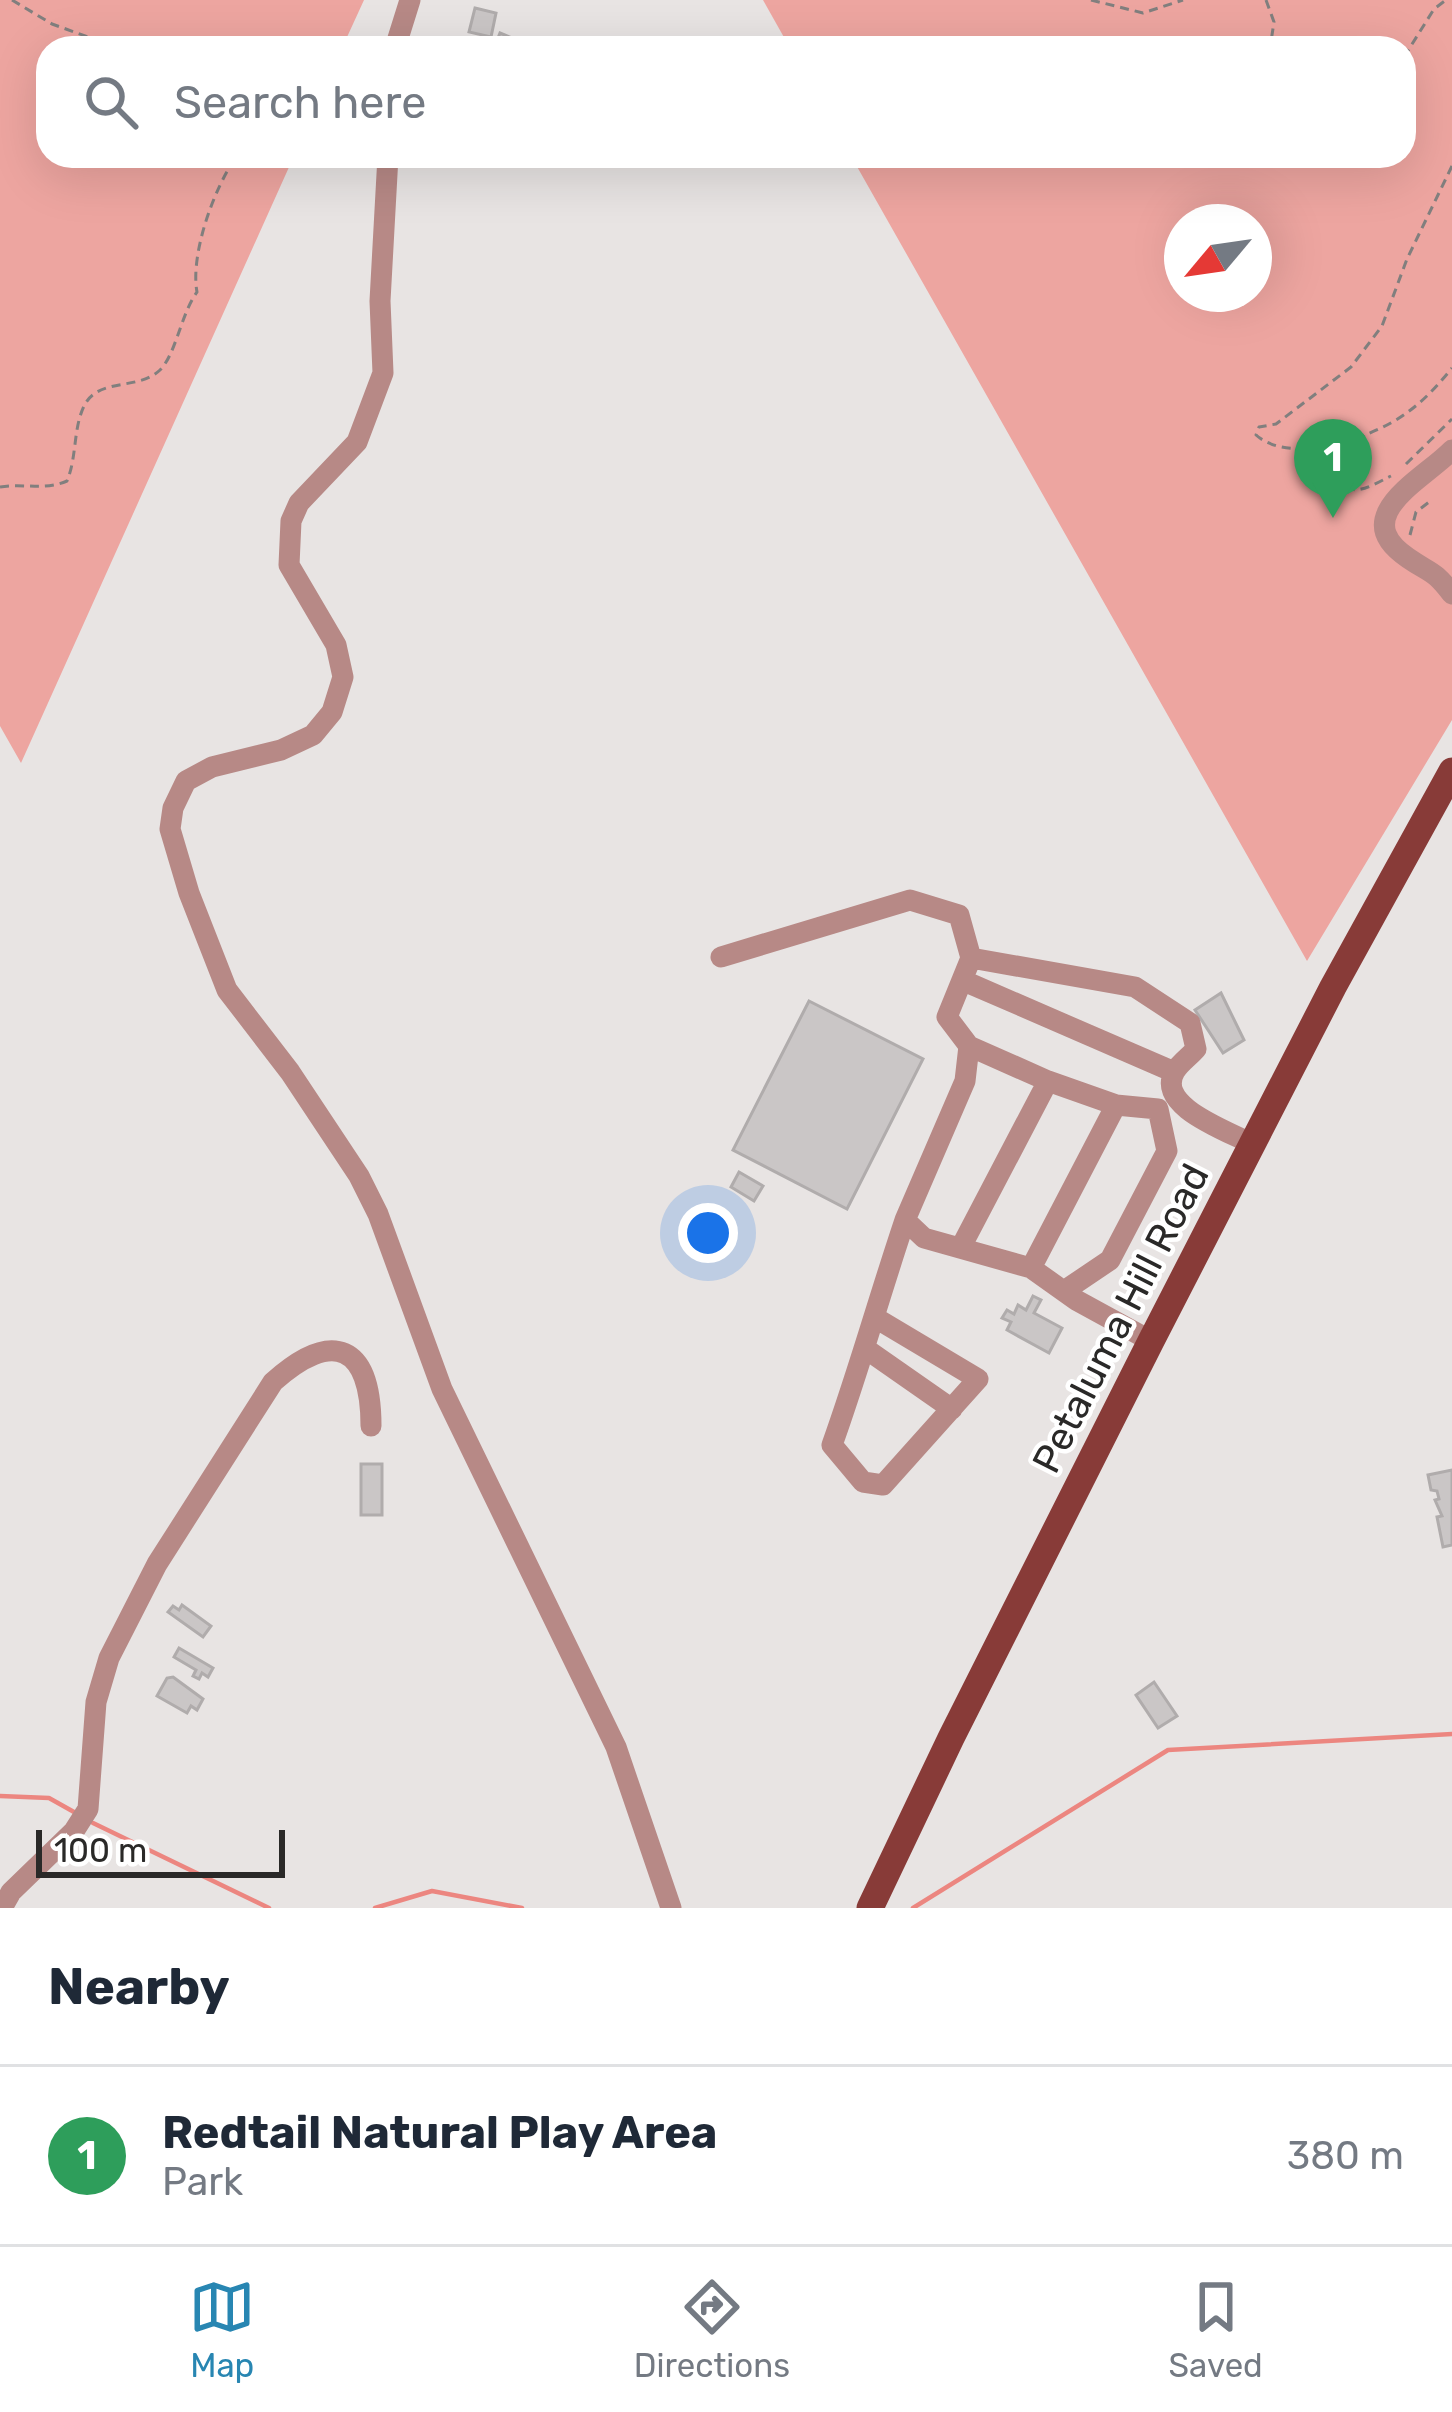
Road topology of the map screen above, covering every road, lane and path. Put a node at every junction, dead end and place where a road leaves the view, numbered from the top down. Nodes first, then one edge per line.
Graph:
1 (12, 0) edge
2 (410, 0) edge
3 (1090, 0) edge
4 (1183, 0) edge
5 (1266, 0) edge
6 (1448, 1) edge
7 (1100, 2) edge
8 (86, 36) edge
9 (399, 36) edge
10 (1272, 36) edge
11 (1416, 38) edge
12 (1452, 166) edge
13 (230, 168) edge
14 (387, 168) edge
15 (1452, 368) edge
16 (1452, 419) edge
17 (1365, 434) junction
18 (1452, 450) edge
19 (0, 487) edge
20 (1429, 502) dead end
21 (1408, 542) dead end
22 (1452, 594) edge
23 (1452, 771) edge
24 (721, 957) dead end
25 (971, 958) junction
26 (964, 981) junction
27 (969, 1046) junction
28 (1174, 1072) junction
29 (1048, 1081) junction
30 (1116, 1105) junction
31 (1167, 1106) junction
32 (1252, 1144) junction
33 (905, 1220) junction
34 (961, 1247) junction
35 (1031, 1268) junction
36 (1064, 1291) junction
37 (874, 1317) junction
38 (1151, 1341) junction
39 (866, 1349) junction
40 (952, 1409) junction
41 (371, 1426) dead end
42 (2, 1908) edge
43 (670, 1908) edge
44 (870, 1908) edge

1 - 8 path
2 - 9 lane
3 - 7 path
4 - 7 path
5 - 10 path
6 - 11 path
12 - 17 path
13 - 19 path
14 - 43 lane
15 - 17 path
16 - 17 path
18 - 22 lane
20 - 21 path
23 - 32 main road, Petaluma Hill Road
24 - 25 lane
25 - 26 lane
25 - 28 lane
26 - 27 lane
26 - 28 lane
27 - 29 lane
27 - 33 lane
28 - 31 lane
29 - 30 lane
29 - 34 lane
30 - 31 lane
30 - 35 lane
31 - 32 lane
31 - 36 lane
32 - 38 main road, Petaluma Hill Road
33 - 34 lane
33 - 37 lane
34 - 35 lane
35 - 36 lane
36 - 38 lane
37 - 39 lane
37 - 40 lane
38 - 44 main road, Petaluma Hill Road
39 - 40 lane
39 - 40 lane
41 - 42 lane

